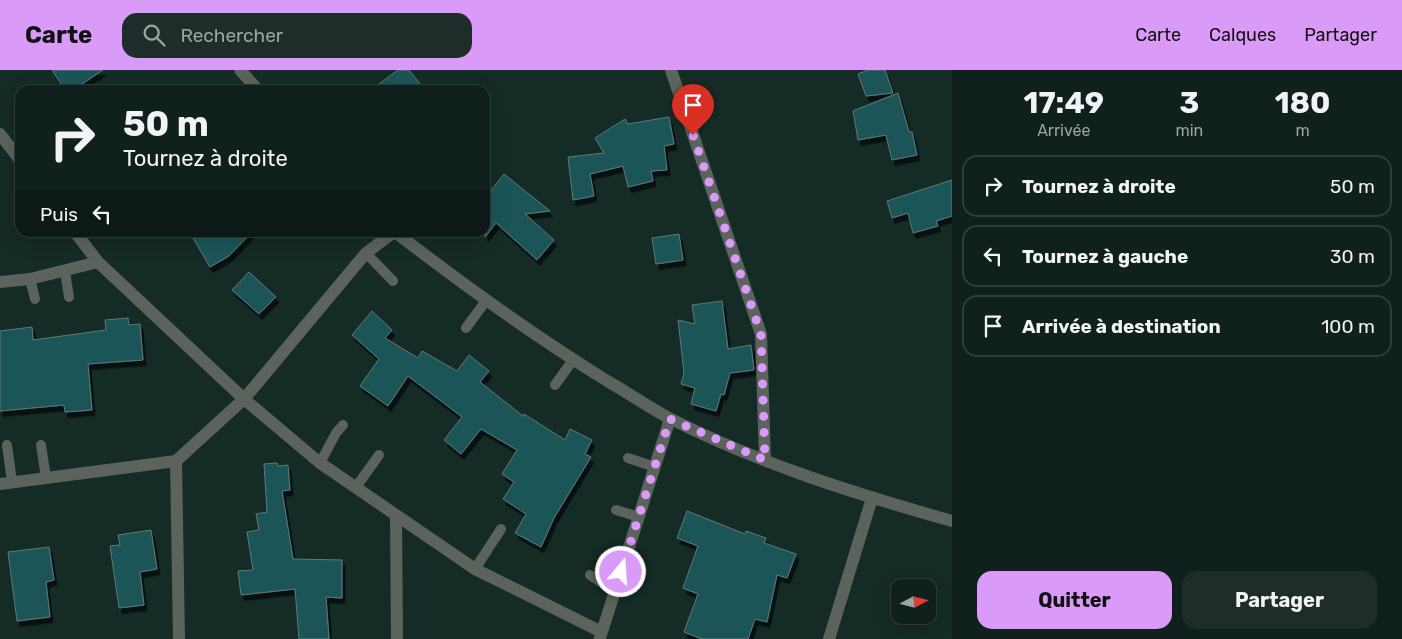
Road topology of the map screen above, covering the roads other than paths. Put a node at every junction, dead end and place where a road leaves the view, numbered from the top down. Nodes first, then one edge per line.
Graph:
1 (240, 70) edge
2 (671, 70) edge
3 (254, 85) edge
4 (0, 134) edge
5 (15, 154) edge
6 (79, 237) edge
7 (387, 237) edge
8 (400, 237) edge
9 (366, 253) junction
10 (98, 262) junction
11 (65, 272) junction
12 (30, 279) junction
13 (393, 281) dead end
14 (0, 282) edge
15 (69, 297) dead end
16 (35, 299) dead end
17 (485, 302) junction
18 (466, 328) dead end
19 (573, 360) junction
20 (555, 385) dead end
21 (244, 398) junction
22 (670, 419) junction
23 (343, 425) dead end
24 (41, 444) dead end
25 (7, 445) dead end
26 (379, 455) dead end
27 (628, 458) dead end
28 (765, 460) junction
29 (176, 461) junction
30 (320, 463) junction
31 (654, 467) junction
32 (46, 478) junction
33 (6, 483) edge
34 (356, 487) junction
35 (872, 498) junction
36 (616, 510) dead end
37 (396, 516) junction
38 (639, 517) junction
39 (952, 521) edge
40 (501, 529) dead end
41 (475, 569) junction
42 (590, 575) dead end
43 (615, 591) junction
44 (601, 635) edge
45 (179, 639) edge
46 (397, 639) edge
47 (829, 639) edge

1 - 3 street
2 - 28 street
4 - 5 street
6 - 10 street
7 - 9 street
8 - 17 street
9 - 13 lane
9 - 21 street
10 - 11 street
10 - 21 street
11 - 12 street
11 - 15 lane
12 - 14 street
12 - 16 lane
17 - 18 lane
17 - 19 street
19 - 20 lane
19 - 22 street
21 - 29 street
21 - 30 street
22 - 28 street
22 - 31 street
23 - 30 lane
24 - 32 lane
25 - 33 lane
26 - 34 lane
27 - 31 lane
28 - 35 street
29 - 32 street
29 - 45 street
30 - 34 street
31 - 38 street
32 - 33 street
34 - 37 street
35 - 39 street
35 - 47 street
36 - 38 lane
37 - 41 street
37 - 46 street
38 - 43 street
40 - 41 lane
41 - 44 street
42 - 43 lane
43 - 44 street

